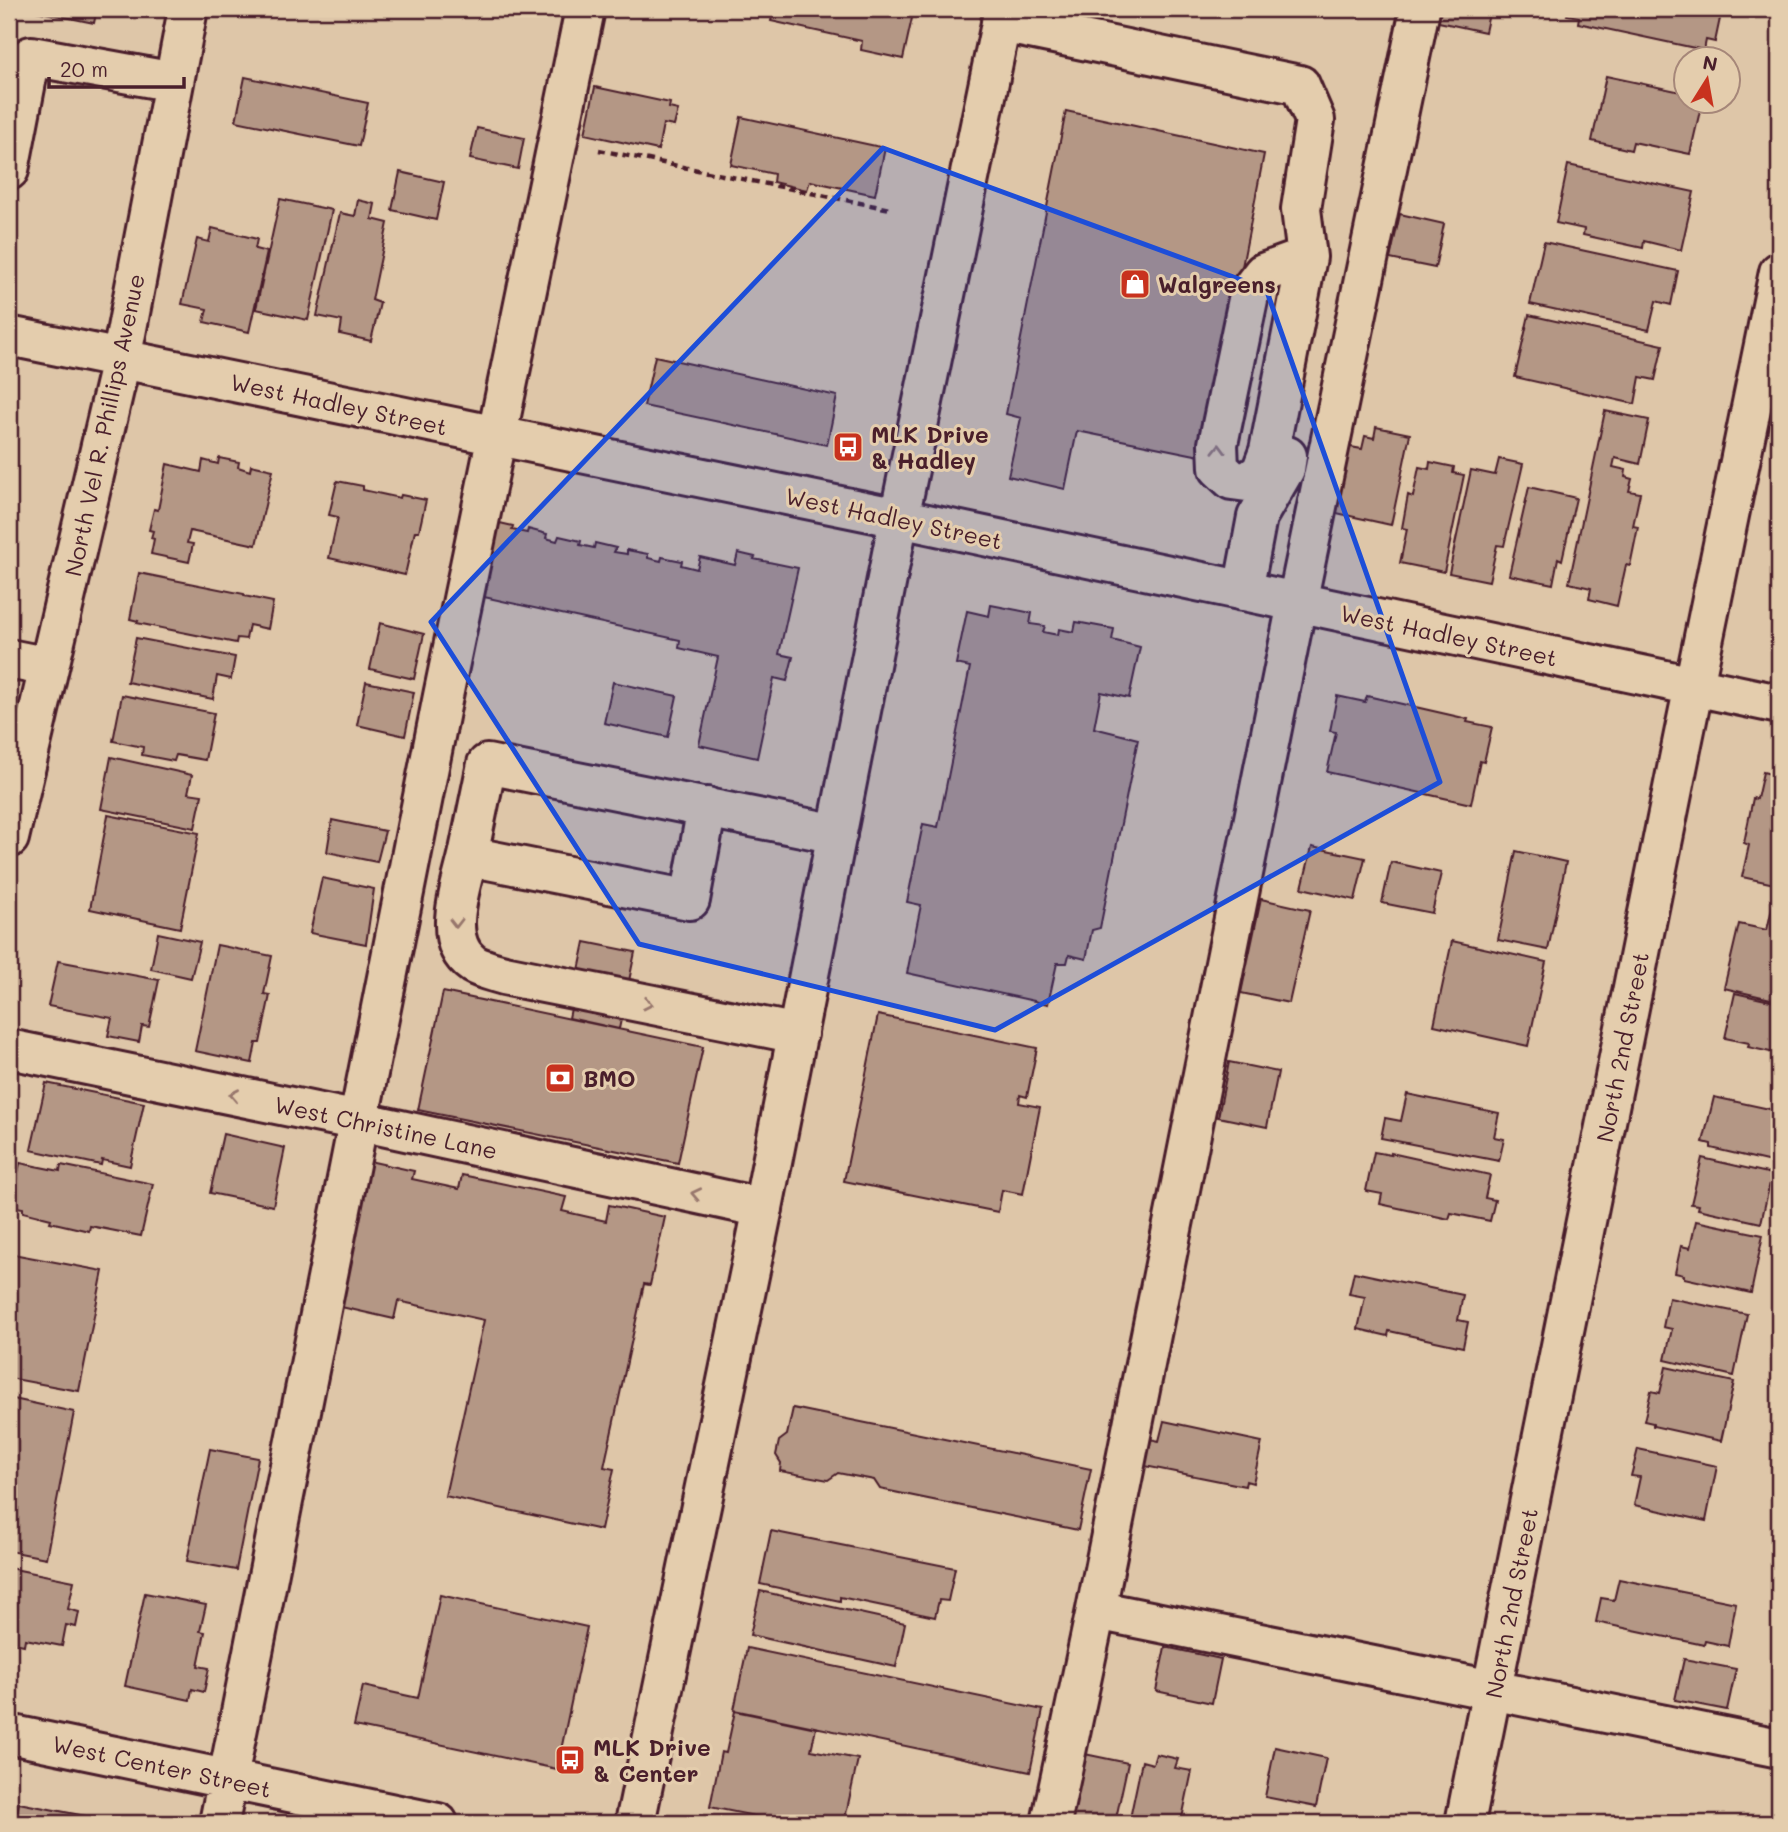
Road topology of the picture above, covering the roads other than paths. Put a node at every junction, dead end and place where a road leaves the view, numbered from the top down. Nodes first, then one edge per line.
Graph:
1 (188, 9) edge
2 (585, 9) edge
3 (1420, 9) edge
4 (1002, 16) edge
5 (20, 54) edge
6 (174, 82) junction
7 (9, 170) edge
8 (1307, 257) junction
9 (1779, 272) edge
10 (9, 336) edge
11 (121, 360) junction
12 (496, 436) junction
13 (1252, 500) junction
14 (899, 518) junction
15 (1242, 591) junction
16 (1297, 603) junction
17 (9, 659) edge
18 (49, 667) junction
19 (1694, 687) junction
20 (1779, 704) edge
21 (707, 807) junction
22 (837, 834) junction
23 (9, 838) edge
24 (468, 856) junction
25 (797, 1034) junction
26 (9, 1049) edge
27 (359, 1121) junction
28 (763, 1208) junction
29 (1096, 1610) junction
30 (1493, 1691) junction
31 (9, 1734) edge
32 (1779, 1748) edge
33 (227, 1780) junction
34 (219, 1823) edge
35 (438, 1823) edge
36 (635, 1823) edge
37 (1051, 1823) edge
38 (1465, 1823) edge

1 - 6 street, North Vel R. Phillips Avenue
2 - 12 street
3 - 16 street
4 - 8 street
4 - 14 street
5 - 6 street
5 - 7 street
6 - 11 street, North Vel R. Phillips Avenue
8 - 13 street
13 -> 8 street
9 - 19 street, North 2nd Street
10 - 11 street, West Hadley Street
11 - 12 street, West Hadley Street
11 - 18 street, North Vel R. Phillips Avenue
12 - 14 street, West Hadley Street
12 - 27 street
13 - 15 street
14 - 15 street, West Hadley Street
14 - 22 street
15 - 16 street, West Hadley Street
16 - 19 street, West Hadley Street
16 - 29 street
17 - 18 street
18 - 23 street, North Vel R. Phillips Avenue
19 - 20 street, West Hadley Street
19 - 30 street, North 2nd Street
21 - 22 street
21 - 24 street
21 - 24 street
22 - 25 street
24 -> 25 street
25 - 28 street
27 -> 26 street, West Christine Lane
28 -> 27 street, West Christine Lane
27 - 33 street
28 - 36 street
29 - 30 street
29 - 37 street
30 - 32 street
30 - 38 street, North 2nd Street
31 - 33 street, West Center Street
33 - 34 street
33 - 35 street, West Center Street

